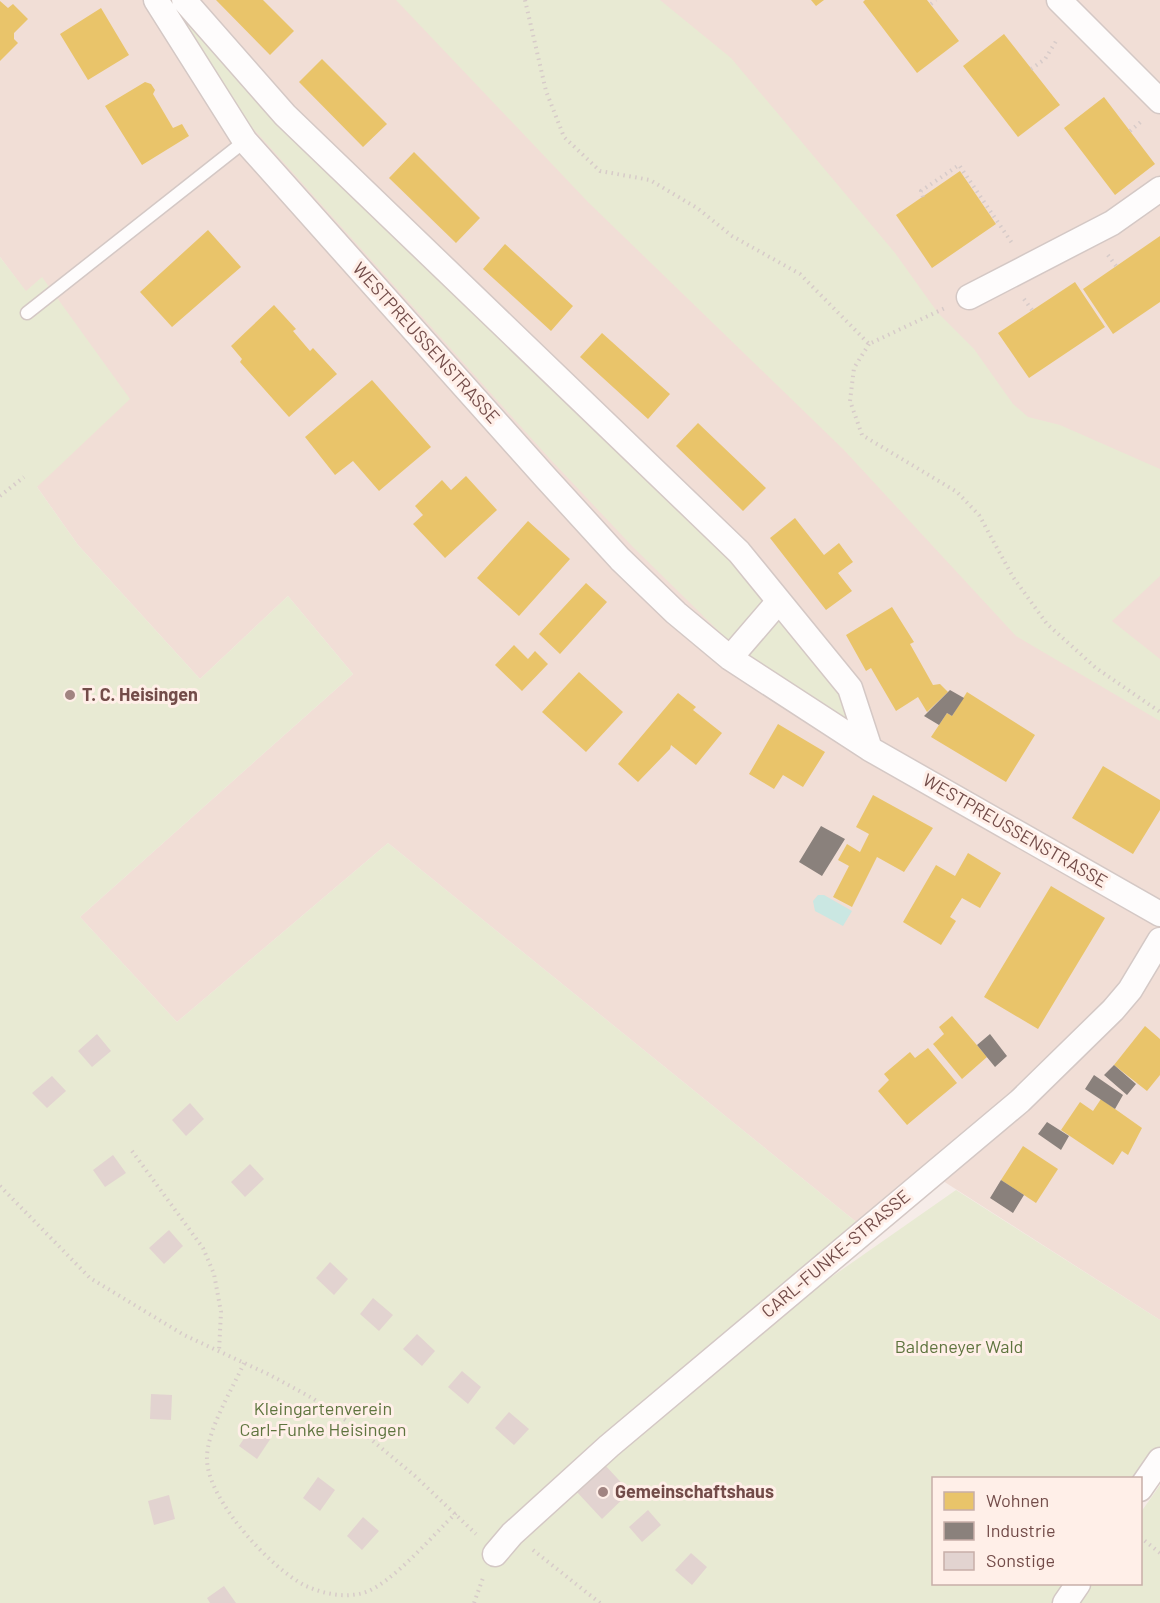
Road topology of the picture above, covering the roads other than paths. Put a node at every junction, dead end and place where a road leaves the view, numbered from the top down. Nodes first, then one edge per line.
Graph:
1 (156, 0) edge
2 (184, 0) edge
3 (1065, 7) edge
4 (1160, 101) edge
5 (245, 141) junction
6 (1160, 189) edge
7 (969, 297) road end
8 (27, 313) dead end
9 (778, 601) junction
10 (730, 658) junction
11 (870, 749) junction
12 (1160, 914) edge
13 (1160, 940) edge
14 (1160, 1460) edge
15 (1142, 1486) edge
16 (495, 1554) road end
17 (1077, 1585) edge
18 (1065, 1603) edge

1 - 5 street, WESTPREUSSENSTRASSE
2 - 9 street
3 - 4 street
5 - 8 lane
5 - 10 street, WESTPREUSSENSTRASSE
6 - 7 street
9 - 10 street
9 - 11 street
10 - 11 street, WESTPREUSSENSTRASSE
11 - 12 street, WESTPREUSSENSTRASSE
13 - 16 street, CARL-FUNKE-STRASSE
14 - 15 street
17 - 18 street

